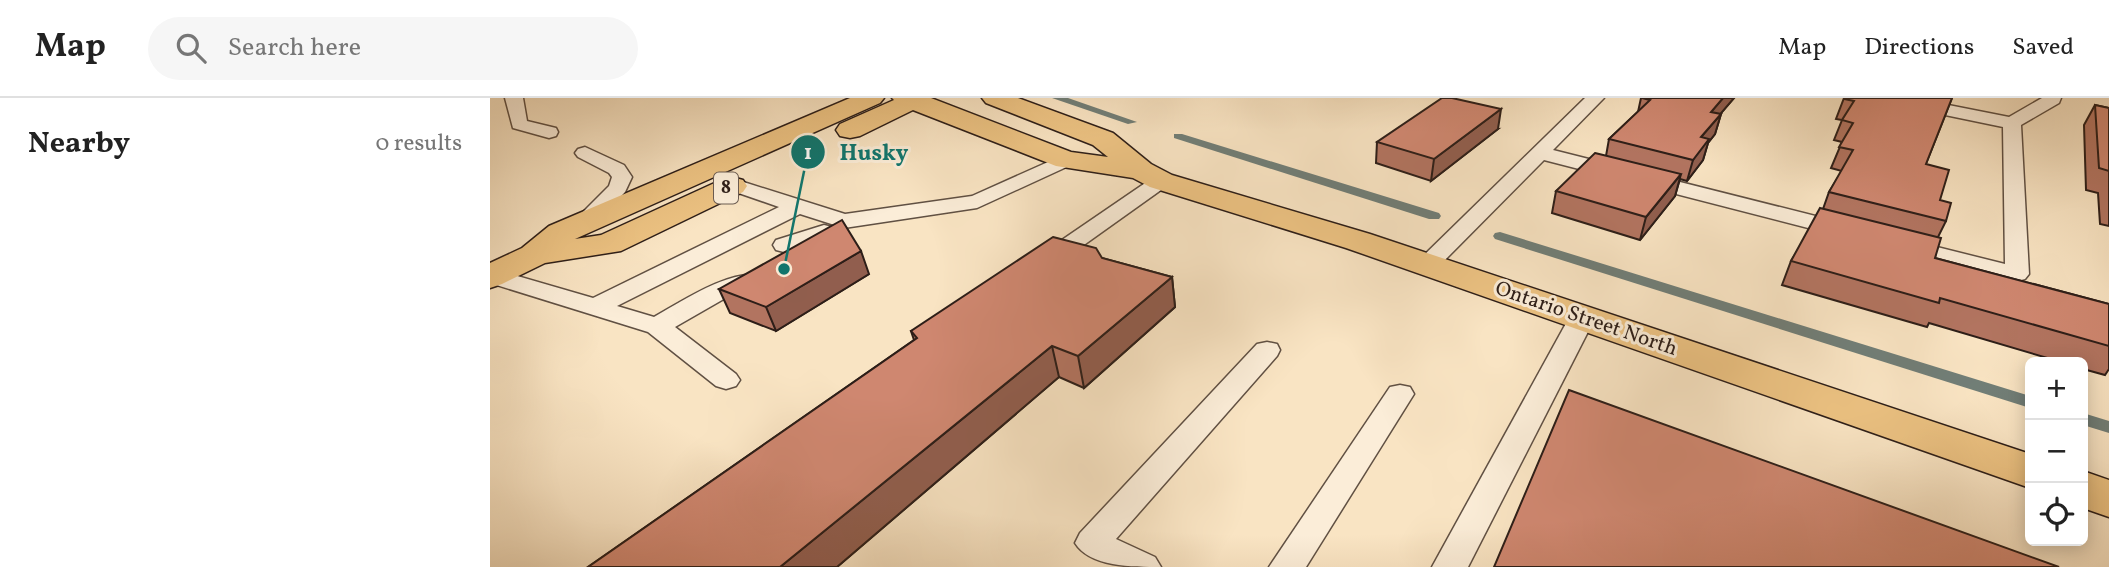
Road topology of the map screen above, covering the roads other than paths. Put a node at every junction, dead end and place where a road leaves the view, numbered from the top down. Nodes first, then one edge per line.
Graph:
1 (514, 98) edge
2 (871, 98) edge
3 (995, 98) edge
4 (1595, 98) edge
5 (1887, 98) edge
6 (912, 99) edge
7 (2053, 99) edge
8 (2012, 124) junction
9 (549, 132) dead end
10 (585, 153) dead end
11 (1540, 153) junction
12 (1066, 160) junction
13 (1151, 176) junction
14 (734, 185) junction
15 (798, 206) junction
16 (844, 221) junction
17 (583, 223) junction
18 (824, 232) junction
19 (785, 246) dead end
20 (811, 253) edge
21 (534, 255) junction
22 (750, 264) dead end
23 (1427, 265) junction
24 (776, 274) edge
25 (491, 276) edge
26 (1024, 276) edge
27 (720, 291) junction
28 (595, 307) junction
29 (1582, 318) junction
30 (657, 326) junction
31 (1267, 350) dead end
32 (726, 380) dead end
33 (1400, 394) dead end
34 (2025, 469) edge
35 (2088, 491) edge
36 (2109, 499) edge
37 (1143, 567) edge
38 (1287, 567) edge
39 (1450, 567) edge

1 - 9 lane
2 - 17 main road, 8
3 - 13 main road, Ontario Street North
4 - 11 lane
5 - 8 lane
6 - 12 main road, Ontario Street North
6 - 14 main road, 8
7 - 8 lane
8 - 11 lane
10 - 17 lane
11 - 23 lane
12 - 13 main road, Ontario Street North
12 - 16 lane
13 - 23 main road, Ontario Street North
13 - 26 lane
14 - 15 lane
14 - 21 main road, 8
15 - 16 lane
15 - 28 lane
16 - 18 lane
17 - 21 main road, 8
18 - 19 lane
18 - 20 lane
21 - 25 main road, 8
22 - 27 lane
23 - 29 main road, Ontario Street North
24 - 27 lane
25 - 28 lane
27 - 30 lane
28 - 30 lane
29 - 34 main road, Ontario Street North
29 - 39 lane
30 - 32 lane
31 - 37 lane
33 - 38 lane
35 - 36 main road

